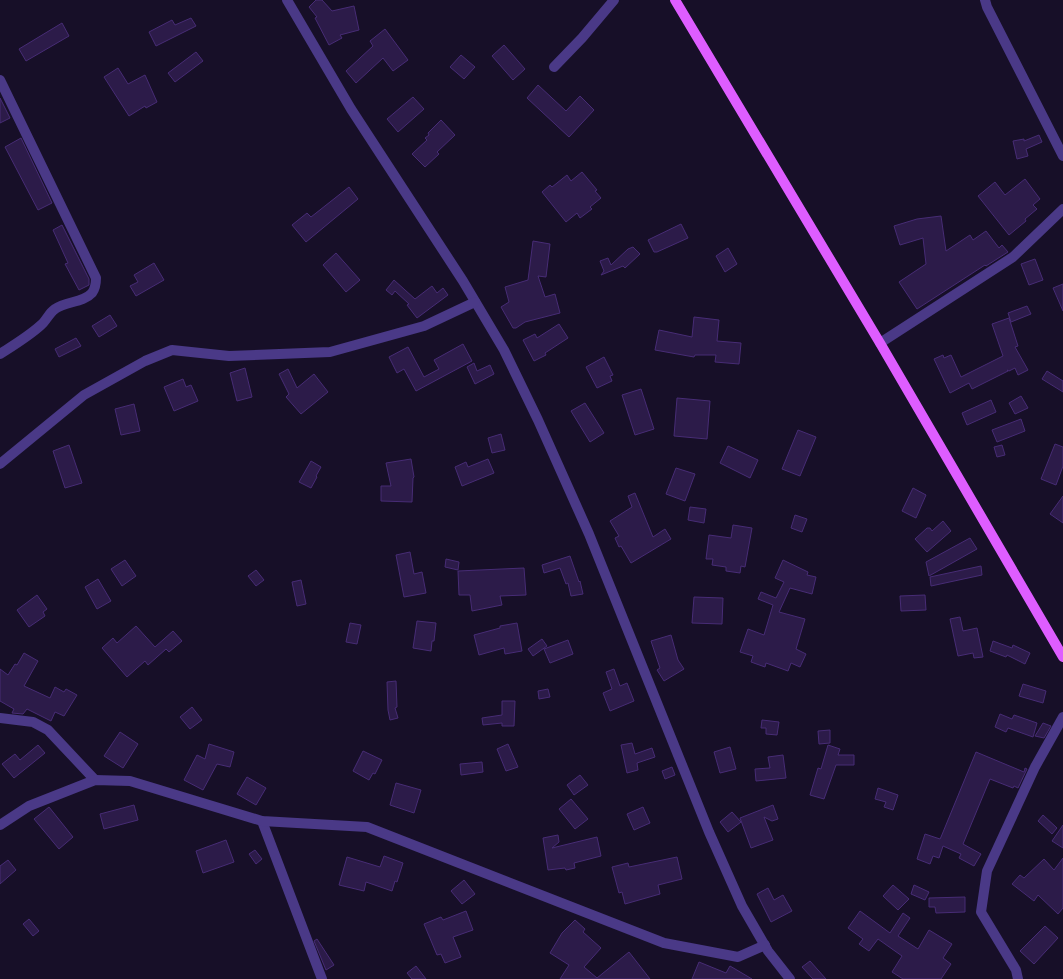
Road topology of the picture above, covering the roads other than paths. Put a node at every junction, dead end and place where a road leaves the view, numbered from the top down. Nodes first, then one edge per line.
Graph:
1 (287, 0) edge
2 (614, 0) edge
3 (676, 0) edge
4 (985, 0) edge
5 (554, 67) dead end
6 (0, 80) edge
7 (1063, 156) edge
8 (1063, 209) edge
9 (475, 302) junction
10 (880, 342) junction
11 (0, 354) edge
12 (0, 464) edge
13 (1063, 657) edge
14 (1063, 717) edge
15 (0, 718) edge
16 (95, 780) junction
17 (262, 821) junction
18 (0, 825) edge
19 (765, 945) junction
20 (322, 979) edge
21 (790, 979) edge
22 (1018, 979) edge

1 - 9 street
2 - 5 street
3 - 10 main road
4 - 7 street
6 - 11 street
8 - 10 street
9 - 12 street
9 - 19 street
10 - 13 main road
14 - 22 street
15 - 16 street
16 - 17 street
16 - 18 street
17 - 19 street
17 - 20 street
19 - 21 street

